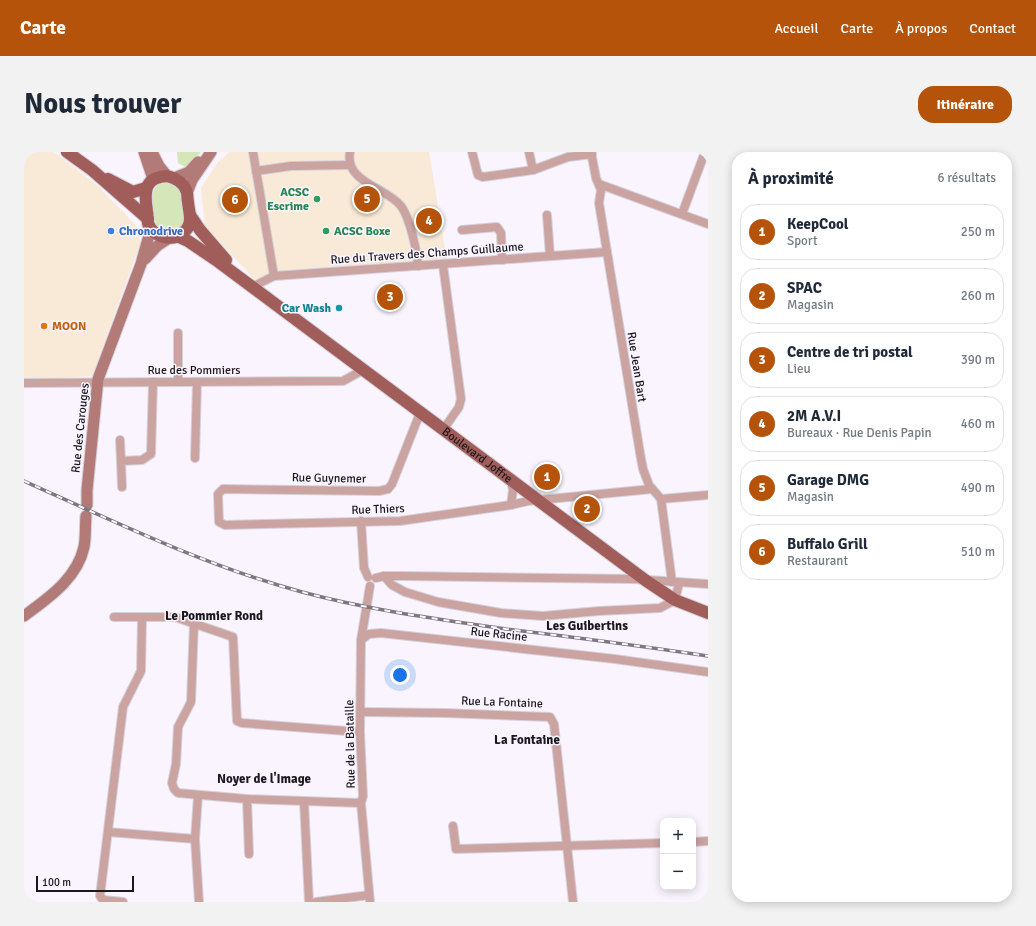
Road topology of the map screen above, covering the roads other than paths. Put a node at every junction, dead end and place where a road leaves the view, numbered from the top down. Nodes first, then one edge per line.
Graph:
1 (67, 152) edge
2 (144, 152) edge
3 (152, 152) edge
4 (206, 152) edge
5 (211, 152) edge
6 (254, 152) edge
7 (350, 152) edge
8 (472, 152) edge
9 (529, 152) edge
10 (705, 152) edge
11 (591, 153) edge
12 (349, 165) junction
13 (92, 170) junction
14 (533, 170) junction
15 (256, 171) junction
16 (171, 177) junction
17 (150, 184) junction
18 (599, 184) junction
19 (187, 193) junction
20 (682, 214) junction
21 (190, 215) junction
22 (547, 215) dead end
23 (149, 224) junction
24 (708, 224) edge
25 (462, 230) dead end
26 (173, 237) junction
27 (607, 252) junction
28 (550, 256) junction
29 (502, 260) junction
30 (141, 264) junction
31 (443, 265) junction
32 (418, 266) junction
33 (274, 276) junction
34 (252, 287) junction
35 (178, 333) dead end
36 (363, 370) junction
37 (153, 382) junction
38 (178, 382) junction
39 (197, 382) junction
40 (24, 383) edge
41 (98, 383) junction
42 (420, 413) junction
43 (443, 430) junction
44 (120, 440) dead end
45 (195, 458) dead end
46 (121, 461) junction
47 (512, 481) junction
48 (122, 486) dead end
49 (652, 489) junction
50 (708, 495) edge
51 (661, 499) junction
52 (537, 500) junction
53 (511, 505) junction
54 (361, 521) junction
55 (219, 522) joint
56 (376, 577) junction
57 (645, 580) junction
58 (675, 582) junction
59 (708, 584) edge
60 (676, 600) junction
61 (708, 613) edge
62 (24, 616) edge
63 (114, 616) dead end
64 (142, 617) junction
65 (194, 623) junction
66 (361, 640) junction
67 (708, 672) edge
68 (361, 712) junction
69 (360, 732) junction
70 (198, 796) junction
71 (247, 799) junction
72 (304, 802) junction
73 (361, 803) junction
74 (453, 826) dead end
75 (108, 832) junction
76 (196, 839) junction
77 (708, 841) edge
78 (696, 842) edge
79 (660, 843) edge
80 (568, 846) junction
81 (249, 854) dead end
82 (370, 899) edge
83 (123, 902) edge
84 (199, 902) edge
85 (309, 902) edge
86 (316, 902) edge
87 (573, 902) edge

1 - 13 main road
2 - 17 main road
3 - 16 main road
4 - 16 main road
5 - 19 main road
6 - 15 street
7 - 12 street
8 - 14 street
9 - 14 street
10 - 20 street
11 - 14 street
11 - 18 street, Rue Jean Bart
12 - 15 street
12 - 32 street
13 - 17 main road
13 - 23 main road
15 - 33 street
16 - 17 main road
16 - 19 main road
17 - 23 main road
18 - 20 street
18 - 27 street, Rue Jean Bart
19 - 21 main road
20 - 24 street
21 - 26 main road
21 - 34 main road, Boulevard Joffre
22 - 28 street
23 - 26 main road
23 - 30 main road, Rue des Carouges
25 - 29 street
26 - 30 main road, Rue des Carouges
26 - 34 main road, Boulevard Joffre
27 - 28 street, Rue du Travers des Champs Guillaume
27 - 49 street, Rue Jean Bart
28 - 29 street, Rue du Travers des Champs Guillaume
29 - 31 street, Rue du Travers des Champs Guillaume
30 - 41 main road, Rue des Carouges
31 - 32 street, Rue du Travers des Champs Guillaume
31 - 43 street
32 - 33 street, Rue du Travers des Champs Guillaume
33 - 34 street, Rue du Travers des Champs Guillaume
34 - 36 main road, Boulevard Joffre
35 - 38 street
36 - 39 street, Rue des Pommiers
36 - 42 main road, Boulevard Joffre
37 - 38 street, Rue des Pommiers
37 - 41 street, Rue des Pommiers
37 - 46 street
38 - 39 street, Rue des Pommiers
39 - 45 street
40 - 41 street, Rue des Pommiers
41 - 62 main road, Rue des Carouges
42 - 43 main road, Boulevard Joffre
42 - 55 street, Rue Guynemer
43 - 47 main road, Boulevard Joffre
44 - 46 street
46 - 48 street
47 - 52 main road, Boulevard Joffre
47 - 53 street
49 - 51 street, Rue Jean Bart
49 - 52 street, Rue Thiers
50 - 51 street
51 - 58 street
52 - 53 street, Rue Thiers
52 - 57 main road, Boulevard Joffre
53 - 54 street, Rue Thiers
54 - 55 street, Rue Thiers
54 - 56 street
56 - 57 street
56 - 60 street
56 - 66 street, Rue de la Bataille
57 - 58 street
57 - 60 main road, Boulevard Joffre
58 - 59 street
58 - 60 street
60 - 61 main road, Boulevard Joffre
63 - 64 street
64 - 65 street
64 - 75 street
65 - 69 street
65 - 70 street
66 - 67 street, Rue Racine
66 - 68 street, Rue de la Bataille
68 - 69 street, Rue de la Bataille
68 - 80 street, Rue La Fontaine
69 - 73 street, Rue de la Bataille
70 - 71 street
70 - 76 street
71 - 72 street
71 - 81 street
72 - 73 street
72 - 85 street
73 - 82 street, Rue de la Bataille
74 - 80 street
75 - 76 street
75 - 83 street
76 - 84 street
77 - 78 street
79 - 80 street
80 - 87 street, Rue La Fontaine
82 - 86 street

